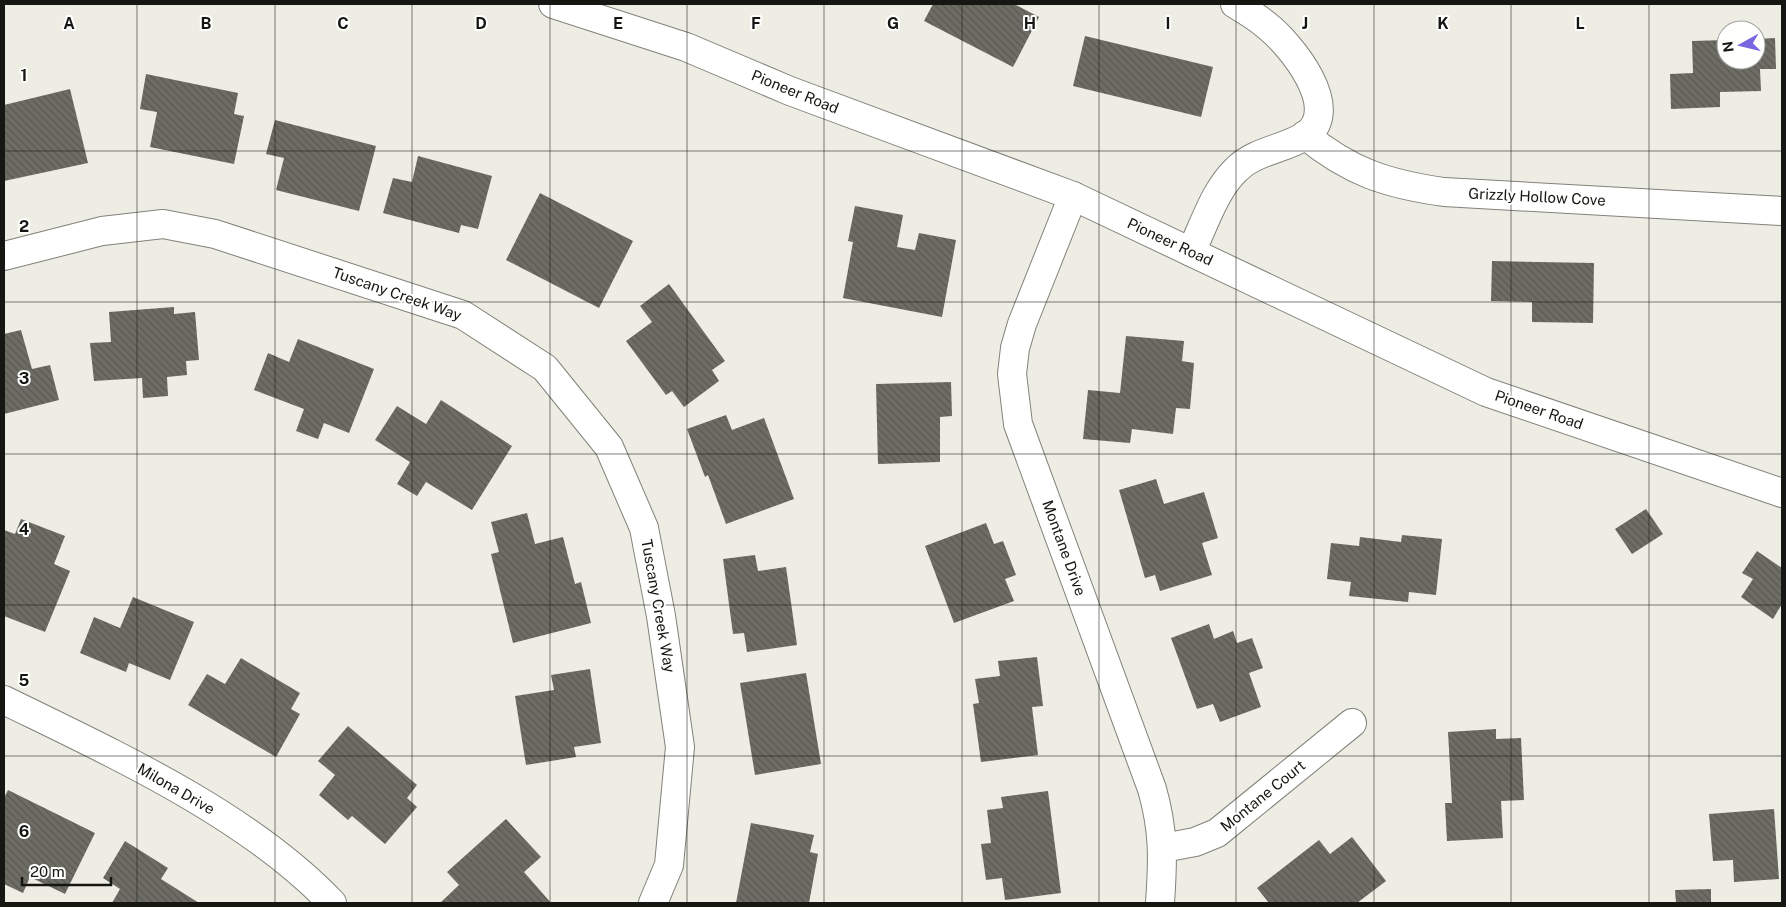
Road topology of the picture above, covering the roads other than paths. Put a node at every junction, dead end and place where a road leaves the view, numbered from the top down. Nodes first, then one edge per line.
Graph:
1 (553, 4) edge
2 (1235, 4) edge
3 (1306, 136) junction
4 (1073, 196) junction
5 (1782, 211) edge
6 (1191, 252) junction
7 (4, 256) edge
8 (1782, 493) edge
9 (4, 700) edge
10 (1352, 723) dead end
11 (1163, 848) junction
12 (332, 903) edge
13 (653, 903) edge
14 (1160, 903) edge

1 - 4 street, Pioneer Road
2 - 3 street
3 - 5 street, Grizzly Hollow Cove
3 - 6 street
4 - 6 street, Pioneer Road
4 - 11 street, Montane Drive
6 - 8 street, Pioneer Road
7 - 13 street, Tuscany Creek Way
9 - 12 street, Milona Drive
10 - 11 street, Montane Court
11 - 14 street, Montane Drive

